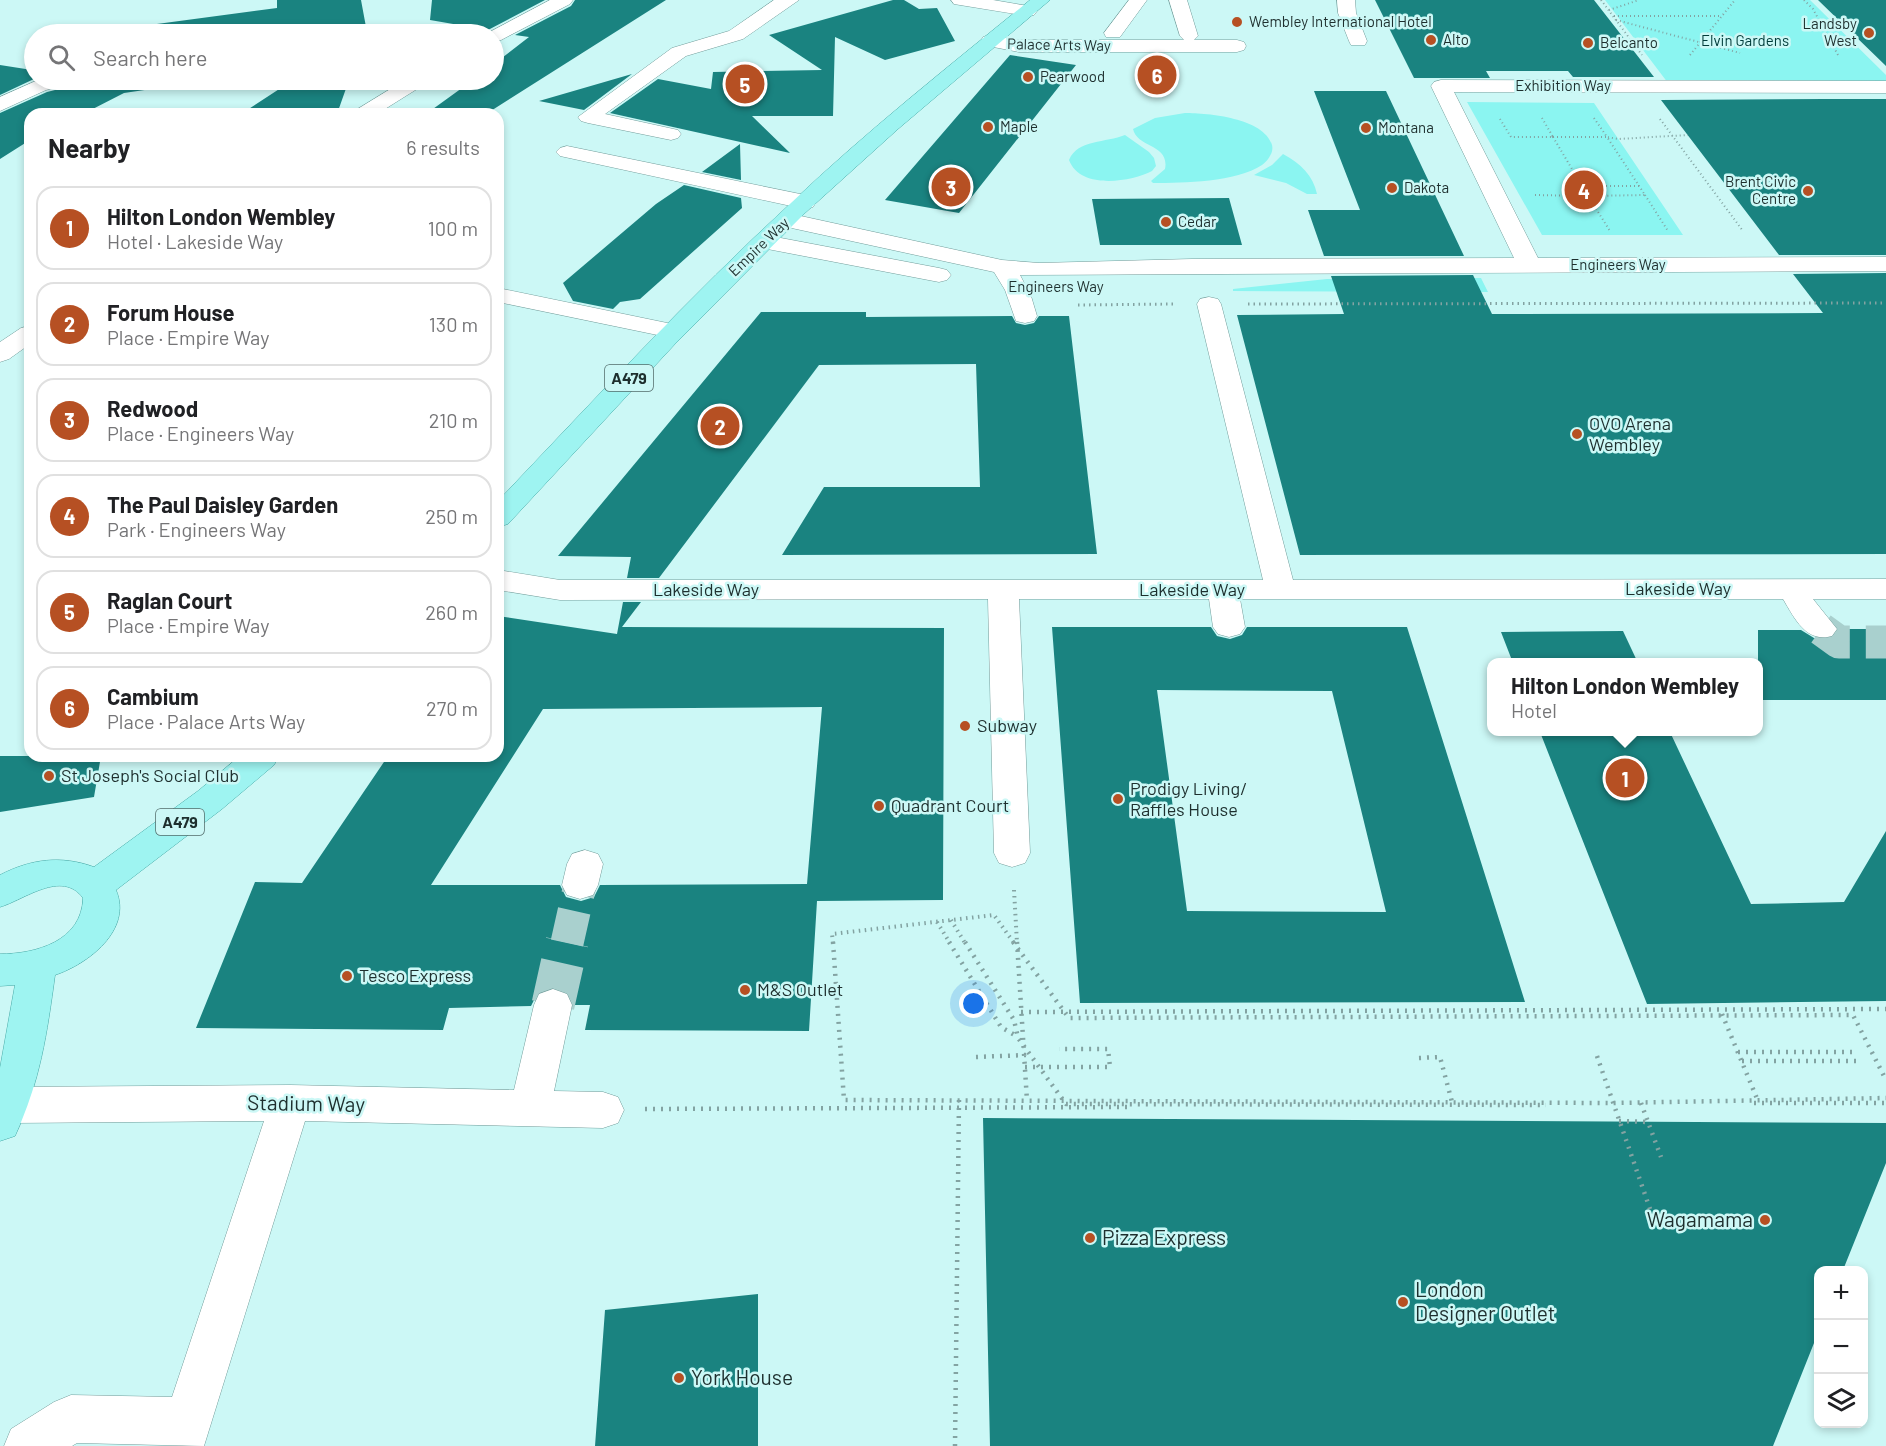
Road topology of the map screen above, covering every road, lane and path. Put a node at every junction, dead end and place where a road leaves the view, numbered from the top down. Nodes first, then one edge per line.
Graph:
1 (564, 0) edge
2 (790, 0) edge
3 (960, 0) edge
4 (1138, 0) edge
5 (1178, 0) edge
6 (1346, 0) edge
7 (1601, 0) edge
8 (1639, 0) edge
9 (1735, 0) edge
10 (1804, 0) edge
11 (1034, 6) edge
12 (1609, 10) junction
13 (1613, 16) junction
14 (1722, 16) junction
15 (1819, 20) dead end
16 (504, 31) edge
17 (1113, 33) dead end
18 (1189, 36) dead end
19 (990, 41) junction
20 (1358, 41) dead end
21 (1237, 46) dead end
22 (1666, 86) junction
23 (1886, 87) edge
24 (1636, 88) junction
25 (30, 90) edge
26 (402, 90) edge
27 (0, 105) edge
28 (373, 108) edge
29 (1541, 117) dead end
30 (1594, 117) dead end
31 (1500, 118) dead end
32 (671, 134) dead end
33 (1672, 135) junction
34 (1688, 135) dead end
35 (1552, 137) junction
36 (1607, 137) junction
37 (567, 152) dead end
38 (1581, 186) junction
39 (1639, 186) junction
40 (1530, 195) dead end
41 (1645, 195) junction
42 (1588, 196) junction
43 (806, 202) junction
44 (787, 220) junction
45 (1619, 231) dead end
46 (1659, 231) dead end
47 (765, 242) junction
48 (1886, 264) edge
49 (1769, 265) junction
50 (1350, 266) junction
51 (1530, 266) junction
52 (1002, 267) junction
53 (1015, 287) junction
54 (504, 296) edge
55 (1302, 303) dead end
56 (1886, 303) edge
57 (1078, 304) dead end
58 (1170, 304) dead end
59 (1209, 304) dead end
60 (1025, 316) dead end
61 (672, 331) junction
62 (24, 337) edge
63 (0, 354) edge
64 (504, 512) edge
65 (504, 580) edge
66 (1886, 588) edge
67 (1792, 589) junction
68 (1003, 590) junction
69 (1223, 590) junction
70 (1281, 590) junction
71 (1230, 627) dead end
72 (1821, 629) tunnel mouth
73 (255, 762) edge
74 (1012, 853) joint
75 (96, 885) junction
76 (0, 892) edge
77 (951, 920) junction
78 (936, 922) junction
79 (19, 969) edge
80 (553, 1005) tunnel mouth
81 (1886, 1009) edge
82 (1720, 1010) junction
83 (1022, 1012) junction
84 (1018, 1038) junction
85 (1059, 1048) dead end
86 (1738, 1052) junction
87 (1852, 1052) dead end
88 (1027, 1056) junction
89 (1597, 1056) dead end
90 (1426, 1058) dead end
91 (992, 1059) dead end
92 (1742, 1061) junction
93 (1856, 1061) dead end
94 (1025, 1067) junction
95 (1886, 1080) edge
96 (1886, 1098) edge
97 (959, 1100) junction
98 (290, 1103) junction
99 (1601, 1103) junction
100 (1613, 1103) junction
101 (1641, 1103) junction
102 (1759, 1103) junction
103 (1886, 1103) edge
104 (1453, 1105) junction
105 (1546, 1105) dead end
106 (1170, 1106) dead end
107 (958, 1107) junction
108 (530, 1108) junction
109 (603, 1110) joint
110 (5, 1114) edge
111 (1619, 1121) junction
112 (1648, 1122) junction
113 (1660, 1157) dead end
114 (1650, 1209) dead end
115 (184, 1434) edge
116 (28, 1446) edge
117 (955, 1446) edge

1 - 16 street
2 - 32 street
3 - 11 street
4 - 17 street
5 - 18 street
6 - 20 street
7 - 12 path
8 - 12 path
9 - 14 path
10 - 15 path
11 - 19 main road, Empire Way / A479
12 - 13 path
13 - 14 path
13 - 22 path
14 - 22 path
19 - 21 street, Palace Arts Way
19 - 43 main road, Empire Way / A479
22 - 23 street, Exhibition Way
22 - 24 street, Exhibition Way
24 - 33 path
24 - 51 street, Exhibition Way
25 - 27 street
26 - 28 street
29 - 35 path
30 - 36 path
31 - 35 path
33 - 34 path
33 - 36 path
33 - 49 path
35 - 36 path
35 - 38 path
36 - 39 path
37 - 43 street
38 - 39 path
38 - 42 path
39 - 41 path
40 - 42 path
41 - 42 path
41 - 46 path
42 - 45 path
43 - 44 main road, Empire Way / A479
44 - 47 main road, Empire Way / A479
44 - 52 street, Engineers Way
47 - 53 street, Engineers Way
47 - 61 main road, Empire Way / A479
48 - 49 street, Engineers Way
49 - 51 street, Engineers Way
50 - 51 street, Engineers Way
50 - 52 street, Engineers Way
50 - 53 street, Engineers Way
52 - 53 street
53 - 60 street
54 - 61 street
55 - 56 path
57 - 58 path
59 - 70 street
61 - 64 main road, Empire Way / A479
62 - 63 street
65 - 68 street, Lakeside Way
66 - 67 street, Lakeside Way
67 - 70 street, Lakeside Way
67 - 72 street
68 - 69 street, Lakeside Way
68 - 74 street
69 - 70 street, Lakeside Way
69 - 71 street
73 - 75 main road, A479
74 - 83 path
75 - 76 main road
75 - 79 main road
77 - 78 path
77 - 84 path
77 - 95 path
78 - 84 path
78 - 97 path
79 - 110 main road
80 - 108 street
81 - 82 path
82 - 83 path
82 - 86 path
83 - 88 path
84 - 88 path
85 - 94 path
86 - 87 path
86 - 92 path
88 - 91 path
88 - 94 path
88 - 104 path
89 - 100 path
90 - 104 path
92 - 93 path
92 - 102 path
94 - 99 path
96 - 100 path
97 - 99 path
97 - 107 path
98 - 108 street, Stadium Way
98 - 110 street, Stadium Way
98 - 115 street
99 - 100 path
100 - 101 path
100 - 111 path
101 - 102 path
101 - 112 path
102 - 103 path
104 - 105 path
106 - 107 path
107 - 109 path
107 - 117 path
108 - 109 street, Stadium Way
111 - 112 path
111 - 114 path
112 - 113 path
115 - 116 street

